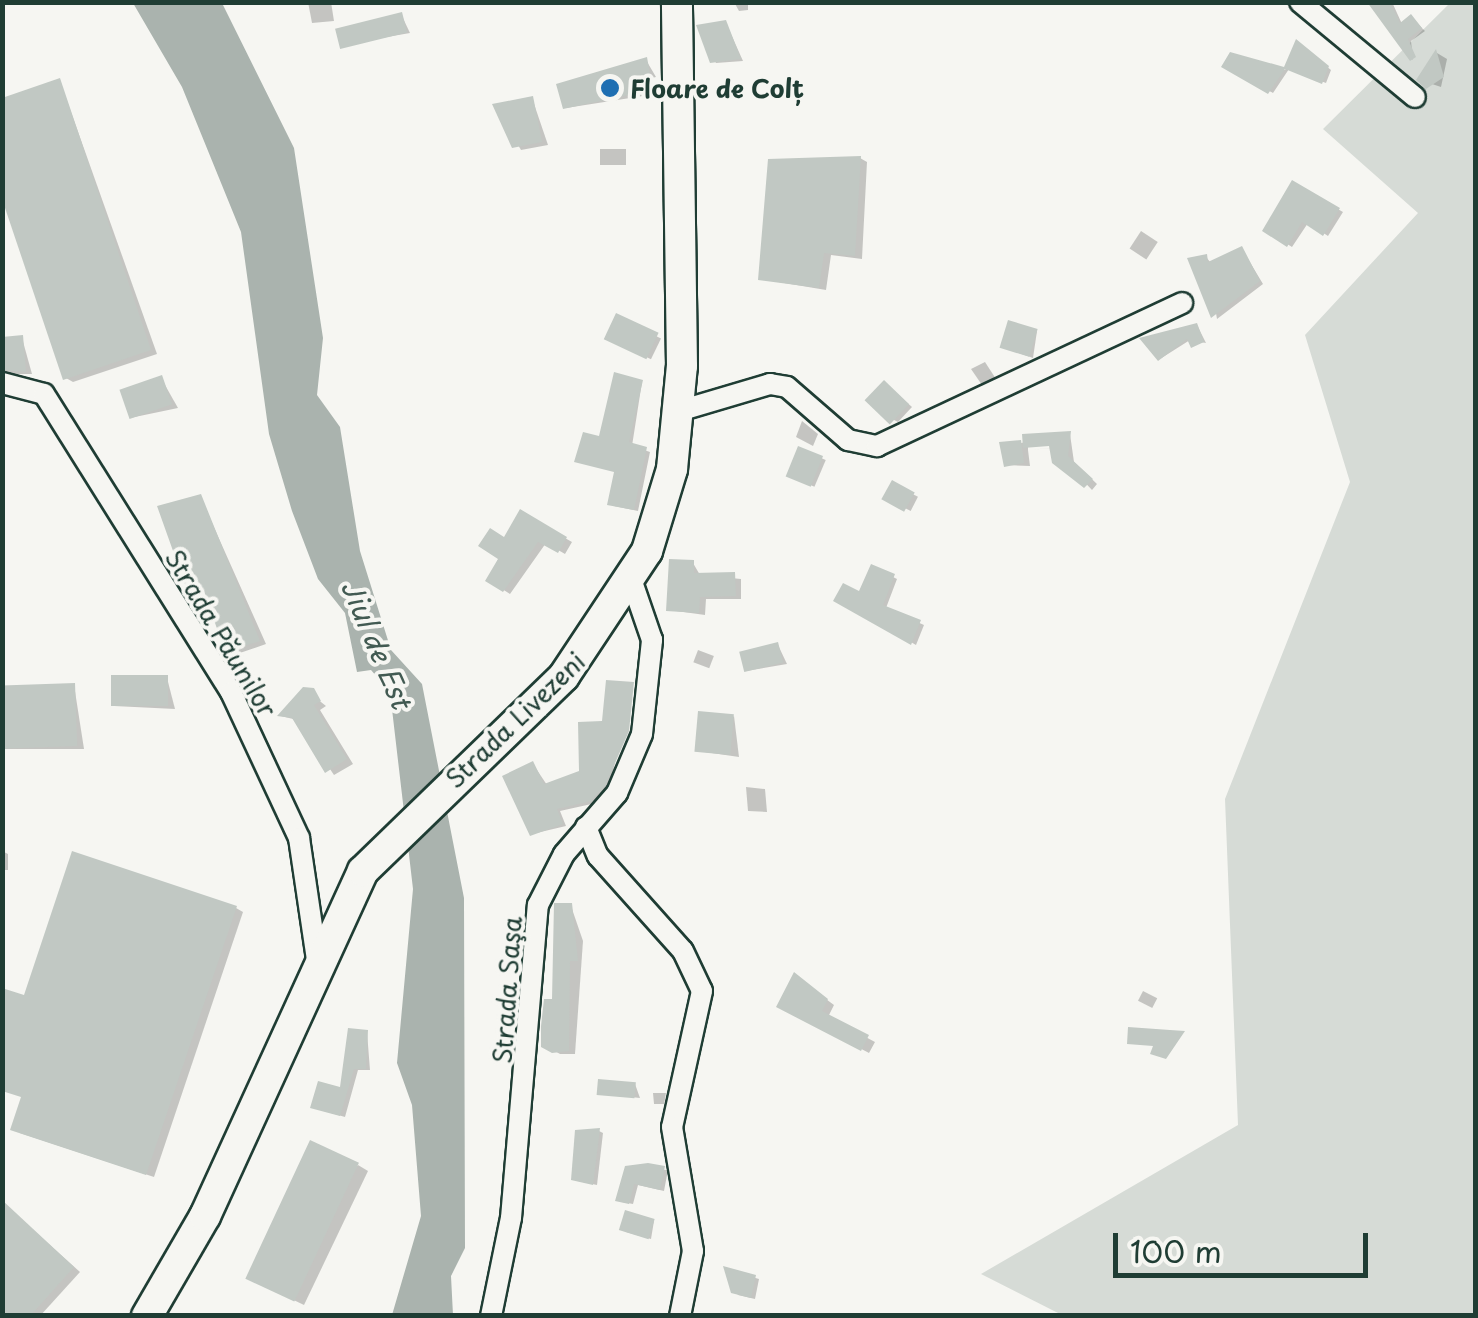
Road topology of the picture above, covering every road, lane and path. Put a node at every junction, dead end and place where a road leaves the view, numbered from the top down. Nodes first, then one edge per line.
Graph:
1 (677, 2) edge
2 (1300, 2) edge
3 (1415, 97) dead end
4 (1182, 303) dead end
5 (2, 384) edge
6 (679, 410) junction
7 (632, 582) junction
8 (586, 826) junction
9 (316, 960) junction
10 (148, 1316) edge
11 (491, 1316) edge
12 (680, 1316) edge

1 - 6 main road, Strada Livezeni
2 - 3 street
4 - 6 street
5 - 9 street, Strada Păunilor
6 - 7 main road, Strada Livezeni
7 - 8 street, Strada Saşa
7 - 9 main road, Strada Livezeni
8 - 11 street, Strada Saşa
8 - 12 street
9 - 10 main road, Strada Livezeni

